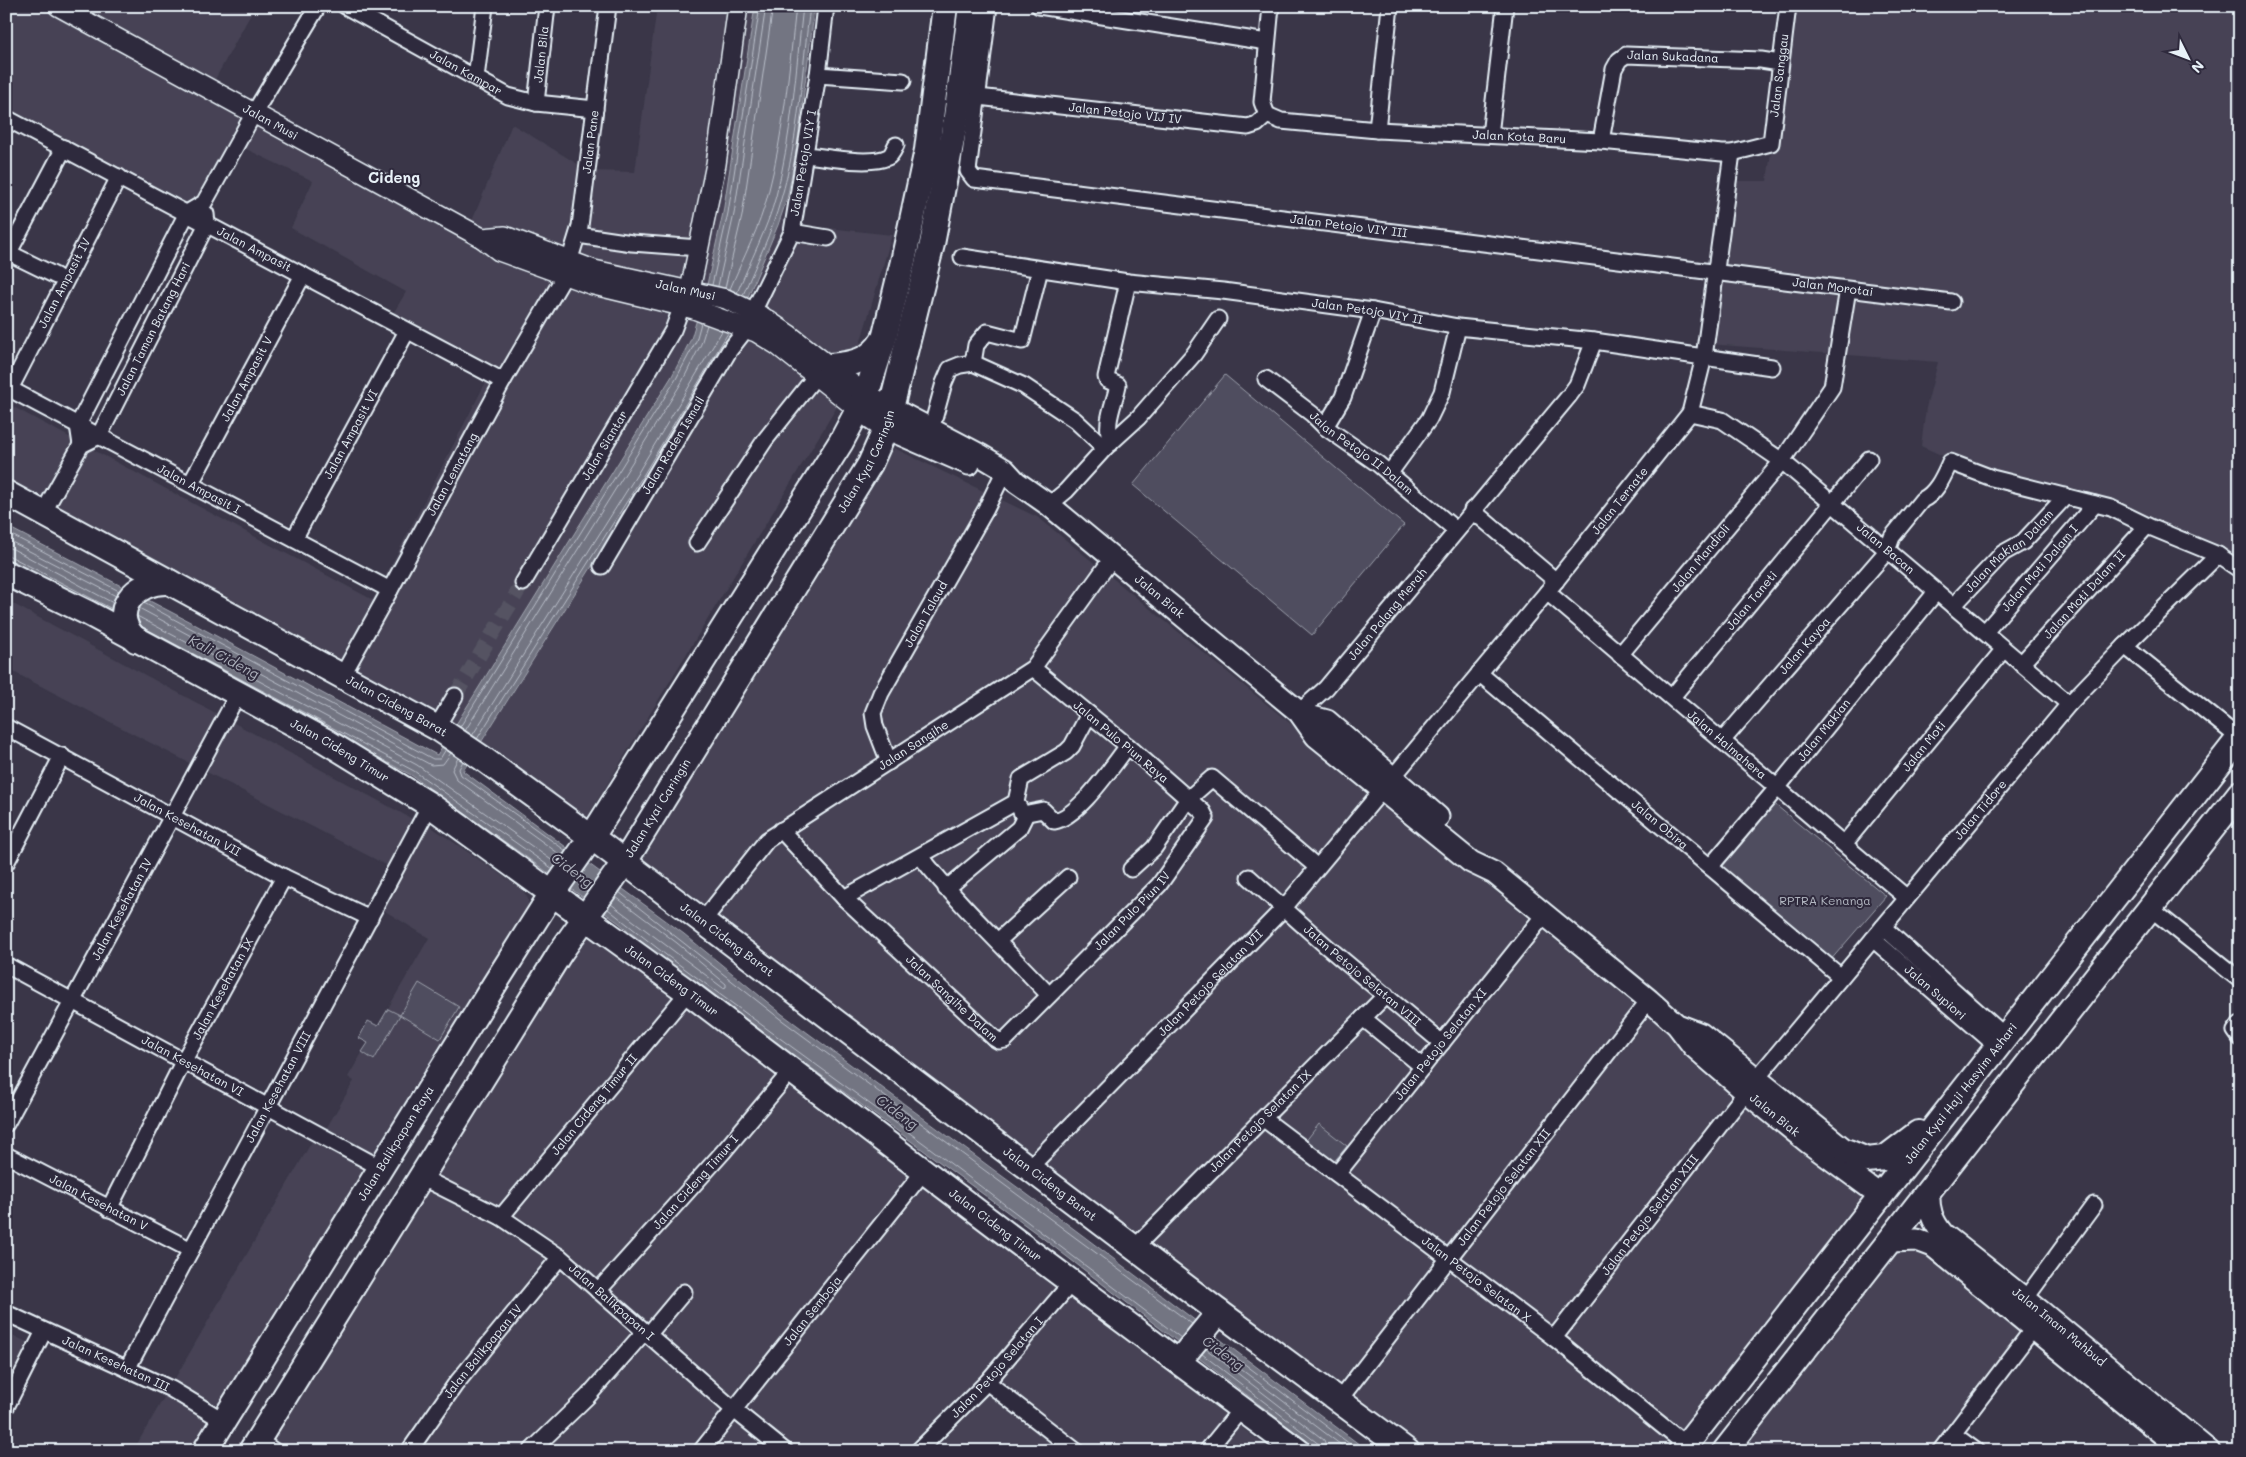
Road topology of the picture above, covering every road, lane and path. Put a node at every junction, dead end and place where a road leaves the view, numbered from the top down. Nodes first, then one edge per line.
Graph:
1 (58, 6) edge
2 (318, 6) edge
3 (345, 6) edge
4 (484, 6) edge
5 (547, 6) edge
6 (608, 6) edge
7 (738, 6) edge
8 (826, 6) edge
9 (944, 6) edge
10 (971, 6) edge
11 (989, 6) edge
12 (1039, 6) edge
13 (1271, 6) edge
14 (1390, 6) edge
15 (1505, 6) edge
16 (1788, 6) edge
17 (1267, 42) junction
18 (1780, 63) junction
19 (818, 75) junction
20 (476, 78) junction
21 (903, 81) dead end
22 (978, 97) junction
23 (536, 104) junction
24 (257, 109) junction
25 (595, 109) junction
26 (1267, 115) junction
27 (7, 121) edge
28 (1377, 130) junction
29 (1490, 134) junction
30 (1601, 140) junction
31 (1770, 143) joint
32 (896, 145) dead end
33 (64, 148) junction
34 (1732, 153) junction
35 (806, 155) junction
36 (119, 177) junction
37 (204, 203) junction
38 (187, 213) junction
39 (207, 224) junction
40 (792, 232) junction
41 (578, 235) junction
42 (828, 238) dead end
43 (699, 248) junction
44 (8, 255) edge
45 (962, 256) dead end
46 (567, 268) junction
47 (1040, 269) junction
48 (1717, 272) junction
49 (303, 275) junction
50 (56, 276) dead end
51 (1128, 282) junction
52 (1846, 295) dead end
53 (691, 299) junction
54 (1951, 302) dead end
55 (1373, 311) junction
56 (746, 318) junction
57 (1218, 319) dead end
58 (1458, 327) junction
59 (407, 331) junction
60 (884, 339) junction
61 (1594, 341) junction
62 (1704, 357) junction
63 (973, 363) junction
64 (1772, 367) dead end
65 (822, 372) junction
66 (1266, 379) dead end
67 (504, 381) junction
68 (8, 388) edge
69 (862, 402) junction
70 (1690, 413) junction
71 (889, 419) junction
72 (78, 425) junction
73 (1325, 428) junction
74 (931, 430) junction
75 (99, 436) junction
76 (81, 445) junction
77 (1108, 445) junction
78 (1869, 459) dead end
79 (1782, 461) junction
80 (1389, 474) junction
81 (1007, 477) junction
82 (191, 484) junction
83 (6, 493) edge
84 (2066, 496) junction
85 (1831, 504) junction
86 (2095, 504) junction
87 (1049, 505) junction
88 (1472, 510) junction
89 (44, 513) junction
90 (2147, 526) junction
91 (1456, 530) junction
92 (294, 539) junction
93 (697, 543) dead end
94 (114, 551) junction
95 (1887, 551) junction
96 (2218, 555) junction
97 (1113, 557) junction
98 (602, 566) dead end
99 (2240, 570) edge
100 (6, 573) edge
101 (169, 582) junction
102 (133, 583) junction
103 (523, 583) tunnel mouth
104 (1551, 586) junction
105 (390, 590) junction
106 (1936, 592) junction
107 (1953, 606) junction
108 (113, 622) junction
109 (1985, 632) junction
110 (2125, 646) junction
111 (2004, 649) junction
112 (1620, 655) junction
113 (2022, 664) junction
114 (1033, 668) junction
115 (1479, 673) junction
116 (342, 676) junction
117 (238, 694) junction
118 (455, 696) tunnel mouth
119 (1672, 697) junction
120 (2069, 704) junction
121 (1300, 713) junction
122 (1089, 714) junction
123 (6, 727) edge
124 (438, 728) junction
125 (2239, 738) edge
126 (1722, 741) junction
127 (1128, 746) junction
128 (62, 756) junction
129 (889, 762) junction
130 (1387, 783) junction
131 (1777, 788) junction
132 (2240, 793) edge
133 (1188, 799) junction
134 (430, 805) junction
135 (1020, 808) junction
136 (172, 816) junction
137 (1206, 818) joint
138 (781, 830) junction
139 (589, 842) junction
140 (1844, 844) junction
141 (1154, 847) junction
142 (921, 857) junction
143 (1175, 862) junction
144 (6, 863) edge
145 (1318, 867) junction
146 (1710, 867) junction
147 (621, 868) junction
148 (1131, 869) dead end
149 (284, 877) junction
150 (1068, 877) dead end
151 (1249, 877) dead end
152 (555, 889) junction
153 (946, 889) junction
154 (844, 898) junction
155 (1906, 898) junction
156 (2150, 908) junction
157 (1283, 909) junction
158 (588, 913) junction
159 (1544, 915) junction
160 (370, 918) junction
161 (702, 922) junction
162 (1878, 933) junction
163 (998, 940) junction
164 (6, 965) edge
165 (1841, 977) junction
166 (2240, 980) edge
167 (688, 992) junction
168 (1049, 995) junction
169 (1386, 995) junction
170 (1649, 1000) junction
171 (73, 1002) junction
172 (1363, 1018) junction
173 (2002, 1042) junction
174 (1442, 1043) junction
175 (183, 1062) junction
176 (1423, 1067) junction
177 (791, 1071) junction
178 (1751, 1085) junction
179 (1965, 1089) junction
180 (268, 1108) junction
181 (1264, 1119) junction
182 (6, 1124) edge
183 (1848, 1152) junction
184 (6, 1155) edge
185 (379, 1167) junction
186 (1029, 1168) junction
187 (924, 1171) junction
188 (1337, 1174) junction
189 (421, 1177) junction
190 (1885, 1191) junction
191 (1929, 1192) junction
192 (2094, 1205) dead end
193 (109, 1209) junction
194 (501, 1217) junction
195 (1891, 1241) junction
196 (1134, 1248) junction
197 (191, 1250) junction
198 (560, 1257) junction
199 (1449, 1257) junction
200 (1072, 1282) junction
201 (598, 1291) junction
202 (684, 1292) dead end
203 (2021, 1305) junction
204 (6, 1312) edge
205 (1216, 1316) junction
206 (2039, 1320) junction
207 (44, 1331) junction
208 (646, 1334) junction
209 (1554, 1338) junction
210 (1183, 1357) junction
211 (127, 1369) junction
212 (987, 1382) junction
213 (1339, 1400) junction
214 (6, 1407) edge
215 (1242, 1408) junction
216 (733, 1409) junction
217 (224, 1421) junction
218 (1953, 1434) junction
219 (261, 1447) edge
220 (1683, 1448) edge
221 (924, 1449) edge
222 (205, 1451) edge
223 (410, 1451) edge
224 (531, 1451) edge
225 (700, 1451) edge
226 (785, 1451) edge
227 (1076, 1451) edge
228 (1207, 1451) edge
229 (1298, 1451) edge
230 (1407, 1451) edge
231 (1725, 1451) edge
232 (1940, 1451) edge
233 (1976, 1451) edge
234 (2183, 1451) edge
235 (2210, 1451) edge

1 - 24 street, Jalan Musi
2 - 24 street
3 - 20 street, Jalan Kampar
4 - 20 street
5 - 23 street, Jalan Bila
6 - 25 street, Jalan Pane
7 - 43 street, Jalan Siantar
8 - 19 street, Jalan Petojo VIY I
9 - 60 main road
10 - 71 main road, Jalan Kyai Caringin
11 - 22 street
12 - 17 street
13 - 17 street
14 - 28 street
15 - 29 street
16 - 18 street, Jalan Sanggau
17 - 26 street
18 - 30 street, Jalan Sukadana
18 - 31 street, Jalan Sanggau
19 - 21 street
19 - 35 street, Jalan Petojo VIY I
20 - 23 street, Jalan Kampar
22 - 26 street, Jalan Petojo VIJ IV
22 - 48 street, Jalan Petojo VIY III
23 - 25 street, Jalan Kampar
24 - 37 street
24 - 46 street, Jalan Musi
25 - 41 street, Jalan Pane
26 - 28 street, Jalan Kota Baru
27 - 33 street, Jalan Ampasit
28 - 29 street, Jalan Kota Baru
29 - 30 street, Jalan Kota Baru
30 - 34 street, Jalan Kota Baru
31 - 34 street, Jalan Kota Baru
32 - 35 street
33 - 36 street, Jalan Ampasit
33 - 44 street
34 - 48 street, Jalan Ternate
35 - 40 street, Jalan Petojo VIY I
36 - 38 street, Jalan Ampasit
36 - 68 street, Jalan Ampasit IV
37 - 38 street
37 - 39 street
38 - 39 street, Jalan Ampasit
38 - 72 street, Jalan Taman Batang Hari
39 - 49 street, Jalan Ampasit
39 - 75 street, Jalan Taman Batang Hari
40 - 42 street
40 - 56 street, Jalan Petojo VIY I
41 - 43 street
41 - 46 street, Jalan Pane
43 - 53 street, Jalan Siantar
44 - 50 street
45 - 47 street, Jalan Petojo VIY II
46 - 53 street, Jalan Musi
46 - 67 street, Jalan Lematang
47 - 51 street, Jalan Petojo VIY II
47 - 63 street
48 - 54 street, Jalan Morotai
48 - 62 street, Jalan Ternate
49 - 59 street, Jalan Ampasit
49 - 82 street, Jalan Ampasit V
51 - 55 street, Jalan Petojo VIY II
51 - 77 street
52 - 79 street, Jalan Mandioli
53 - 56 street, Jalan Musi
53 - 103 street, Jalan Siantar
55 - 58 street, Jalan Petojo VIY II
55 - 73 street
56 - 65 street, Jalan Musi
56 - 98 street, Jalan Raden Ismail
57 - 77 street
58 - 61 street, Jalan Petojo VIY II
58 - 80 street
59 - 67 street, Jalan Ampasit
59 - 92 street, Jalan Ampasit VI
60 - 65 main road
60 - 69 main road
61 - 62 street, Jalan Petojo VIY II
61 - 88 street, Jalan Palang Merah
62 - 64 street, Jalan Petojo VIY II
62 - 70 street, Jalan Ternate
63 - 74 street
63 - 77 street
65 - 69 street, Jalan Musi
65 - 93 street
66 - 73 street, Jalan Petojo II Dalam
67 - 105 street, Jalan Lematang
68 - 72 street, Jalan Ampasit I
69 - 71 main road, Jalan Biak
69 - 139 main road
70 - 79 street, Jalan Bacan
70 - 104 street, Jalan Ternate
71 - 74 main road, Jalan Biak
71 - 81 main road, Jalan Biak
71 - 147 main road, Jalan Kyai Caringin
72 - 75 street, Jalan Ampasit I
72 - 76 street
73 - 80 street, Jalan Petojo II Dalam
74 - 81 main road, Jalan Biak
75 - 76 street
75 - 82 street, Jalan Ampasit I
76 - 89 street
77 - 87 street
78 - 85 street, Jalan Taneti
79 - 85 street, Jalan Bacan
79 - 112 street, Jalan Mandioli
80 - 91 street, Jalan Petojo II Dalam
81 - 87 main road, Jalan Biak
81 - 129 street, Jalan Talaud
82 - 92 street, Jalan Ampasit I
83 - 89 main road, Jalan Cideng Barat
84 - 86 street
84 - 95 street, Jalan Kayoa
84 - 107 street, Jalan Makian Dalam
85 - 95 street, Jalan Bacan
85 - 119 street, Jalan Taneti
86 - 90 street
86 - 109 street, Jalan Moti Dalam I
87 - 97 main road, Jalan Biak
88 - 91 street, Jalan Palang Merah
88 - 104 street
89 - 94 main road, Jalan Cideng Barat
90 - 96 street
90 - 113 street, Jalan Moti Dalam II
91 - 121 street, Jalan Palang Merah
92 - 105 street, Jalan Ampasit I
94 - 101 main road, Jalan Cideng Barat
94 - 102 main road
95 - 106 street, Jalan Bacan
95 - 126 street, Jalan Kayoa
96 - 99 street
96 - 110 street, Jalan Tidore
97 - 114 street, Jalan Sangihe
97 - 121 main road, Jalan Biak
100 - 108 main road, Jalan Cideng Timur
101 - 102 main road
101 - 116 main road, Jalan Cideng Barat
102 - 108 main road
104 - 112 street, Jalan Halmahera
104 - 115 street, Jalan Ternate
105 - 116 street, Jalan Lematang
106 - 107 street, Jalan Bacan
106 - 131 street, Jalan Makian
107 - 109 street, Jalan Bacan
108 - 117 main road, Jalan Cideng Timur
109 - 111 street, Jalan Bacan
110 - 120 street, Jalan Tidore
110 - 125 street
111 - 113 street, Jalan Bacan
111 - 140 street, Jalan Moti
112 - 119 street, Jalan Halmahera
113 - 120 street, Jalan Bacan
114 - 122 street, Jalan Pulo Piun Raya
114 - 129 street, Jalan Sangihe
115 - 130 street, Jalan Ternate
115 - 146 street, Jalan Obira
116 - 124 main road, Jalan Cideng Barat
117 - 134 main road, Jalan Cideng Timur
117 - 136 street, Jalan Kesehatan IV
118 - 124 street
119 - 126 street, Jalan Halmahera
120 - 155 street, Jalan Tidore
121 - 130 main road, Jalan Biak
122 - 127 street, Jalan Pulo Piun Raya
122 - 135 street
123 - 128 street, Jalan Kesehatan VII
124 - 139 main road, Jalan Cideng Barat
125 - 173 main road, Jalan Kyai Haji Hasyim Ashari
126 - 131 street, Jalan Halmahera
127 - 133 street, Jalan Pulo Piun Raya
127 - 135 street
128 - 136 street, Jalan Kesehatan VII
128 - 144 street
129 - 138 street, Jalan Sangihe
130 - 145 street, Jalan Petojo Selatan VII
130 - 159 main road, Jalan Biak
131 - 140 street, Jalan Halmahera
131 - 146 street, Jalan Makian
132 - 156 main road
133 - 137 street, Jalan Pulo Piun Raya
133 - 141 street
133 - 145 street
134 - 152 main road, Jalan Cideng Timur
134 - 160 street, Jalan Kesehatan VIII
135 - 142 street
135 - 153 street
136 - 149 street, Jalan Kesehatan VII
136 - 171 street, Jalan Kesehatan IV
137 - 143 street, Jalan Pulo Piun IV
138 - 154 street, Jalan Sangihe Dalam
138 - 161 street, Jalan Sangihe
139 - 147 main road, Jalan Cideng Barat
139 - 152 main road, Jalan Balikpapan Raya
140 - 155 street, Jalan Halmahera
141 - 143 street
141 - 148 street
142 - 153 street
142 - 154 street
143 - 168 street, Jalan Pulo Piun IV
145 - 157 street, Jalan Petojo Selatan VII
146 - 165 street, Jalan Obira
147 - 158 main road
147 - 161 main road, Jalan Cideng Barat
149 - 160 street, Jalan Kesehatan VII
149 - 175 street, Jalan Kesehatan IX
150 - 163 street
151 - 157 street, Jalan Petojo Selatan VIII
152 - 158 main road, Jalan Cideng Timur
152 - 185 main road, Jalan Balikpapan Raya
153 - 163 street
154 - 168 street, Jalan Sangihe Dalam
155 - 162 street, Jalan Tidore
156 - 166 street
156 - 191 main road
157 - 169 street, Jalan Petojo Selatan VIII
157 - 186 street, Jalan Petojo Selatan VII
158 - 167 main road, Jalan Cideng Timur
158 - 189 main road
159 - 170 main road, Jalan Biak
159 - 174 street, Jalan Petojo Selatan XI
160 - 180 street, Jalan Kesehatan VIII
161 - 186 main road, Jalan Cideng Barat
162 - 165 street, Jalan Tidore
162 - 173 street, Jalan Supiori
163 - 168 street
164 - 171 street, Jalan Kesehatan VI
165 - 178 street, Jalan Tidore
167 - 177 main road, Jalan Cideng Timur
167 - 194 street, Jalan Cideng Timur II
169 - 172 street, Jalan Petojo Selatan IX
169 - 174 street, Jalan Petojo Selatan VIII
170 - 178 main road, Jalan Biak
170 - 199 street, Jalan Petojo Selatan XII
171 - 175 street, Jalan Kesehatan VI
171 - 182 street, Jalan Kesehatan IV
172 - 176 street
172 - 181 street, Jalan Petojo Selatan IX
173 - 179 main road, Jalan Kyai Haji Hasyim Ashari
174 - 176 street, Jalan Petojo Selatan XI
175 - 180 street, Jalan Kesehatan VI
175 - 193 street, Jalan Kesehatan IX
176 - 188 street, Jalan Petojo Selatan XI
177 - 187 main road, Jalan Cideng Timur
177 - 201 street, Jalan Cideng Timur I
178 - 183 main road, Jalan Biak
178 - 190 main road, Jalan Biak
178 - 209 street, Jalan Petojo Selatan XIII
179 - 183 main road
179 - 190 main road, Jalan Kyai Haji Hasyim Ashari
180 - 185 street, Jalan Kesehatan VI
180 - 197 street, Jalan Kesehatan VIII
181 - 188 street, Jalan Petojo Selatan X
181 - 196 street, Jalan Petojo Selatan IX
183 - 190 main road, Jalan Biak
184 - 193 street, Jalan Kesehatan V
185 - 217 main road, Jalan Balikpapan Raya
186 - 196 main road, Jalan Cideng Barat
187 - 200 main road, Jalan Cideng Timur
187 - 216 street, Jalan Semboja
188 - 199 street, Jalan Petojo Selatan X
189 - 194 street, Jalan Balikpapan I
189 - 219 main road
190 - 220 main road, Jalan Kyai Haji Hasyim Ashari
191 - 195 main road
191 - 203 main road, Jalan Imam Mahbud
192 - 203 street
193 - 197 street, Jalan Kesehatan V
194 - 198 street, Jalan Balikpapan I
195 - 203 main road, Jalan Imam Mahbud
195 - 231 main road
196 - 205 main road, Jalan Cideng Barat
197 - 211 street, Jalan Kesehatan VIII
198 - 201 street, Jalan Balikpapan I
198 - 223 street, Jalan Balikpapan IV
199 - 209 street, Jalan Petojo Selatan X
199 - 213 street, Jalan Petojo Selatan XII
200 - 210 main road, Jalan Cideng Timur
200 - 212 street, Jalan Petojo Selatan I
201 - 208 street, Jalan Balikpapan I
202 - 208 street
203 - 206 main road, Jalan Imam Mahbud
204 - 207 street, Jalan Kesehatan III
205 - 210 main road
205 - 213 main road, Jalan Cideng Barat
206 - 218 street
206 - 234 main road, Jalan Imam Mahbud
206 - 235 main road, Jalan Imam Mahbud
207 - 211 street, Jalan Kesehatan III
207 - 214 street
208 - 216 street, Jalan Balikpapan I
208 - 224 street
209 - 220 street, Jalan Petojo Selatan X
210 - 215 main road, Jalan Cideng Timur
211 - 217 street, Jalan Kesehatan III
212 - 221 street, Jalan Petojo Selatan I
212 - 227 street
213 - 230 main road, Jalan Cideng Barat
215 - 228 street
215 - 229 main road, Jalan Cideng Timur
216 - 225 street, Jalan Semboja
216 - 226 street, Jalan Balikpapan I
217 - 222 main road, Jalan Balikpapan Raya
218 - 232 street
218 - 233 street

